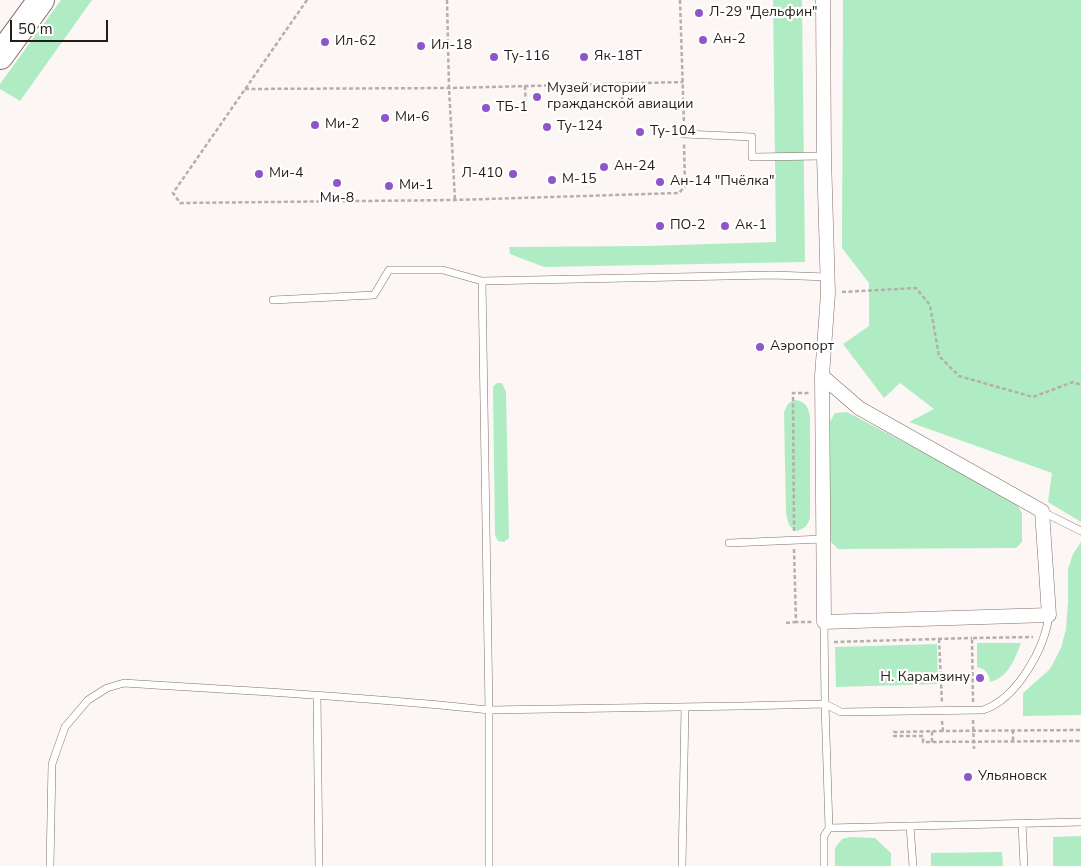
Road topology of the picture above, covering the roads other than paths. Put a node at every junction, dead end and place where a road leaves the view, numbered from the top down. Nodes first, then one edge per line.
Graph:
1 (24, 0) edge
2 (41, 0) edge
3 (822, 0) edge
4 (0, 33) edge
5 (0, 56) edge
6 (684, 134) road end
7 (824, 156) junction
8 (826, 278) junction
9 (482, 281) junction
10 (273, 300) dead end
11 (822, 376) junction
12 (1042, 511) junction
13 (1081, 531) edge
14 (823, 539) junction
15 (728, 543) dead end
16 (1049, 615) junction
17 (824, 622) junction
18 (317, 695) junction
19 (825, 704) junction
20 (684, 707) junction
21 (489, 710) junction
22 (1081, 822) edge
23 (1022, 823) junction
24 (910, 826) junction
25 (829, 828) junction
26 (50, 866) edge
27 (319, 866) edge
28 (489, 866) edge
29 (682, 866) edge
30 (824, 866) edge
31 (913, 866) edge
32 (1024, 866) edge

1 - 4 highway
2 - 5 highway
3 - 7 street
6 - 7 lane
7 - 8 street
8 - 9 lane
8 - 11 street
9 - 10 lane
9 - 21 lane
11 - 12 street
11 - 14 street
12 - 13 lane
12 - 16 street
14 - 15 lane
14 - 17 street
16 - 17 street
16 - 19 lane
17 - 19 lane
18 - 21 lane
18 - 26 lane
18 - 27 lane
19 - 20 lane
19 - 25 lane
20 - 21 lane
20 - 29 lane
21 - 28 lane
22 - 23 lane
23 - 24 lane
23 - 32 lane
24 - 25 lane
24 - 31 lane
25 - 30 lane

